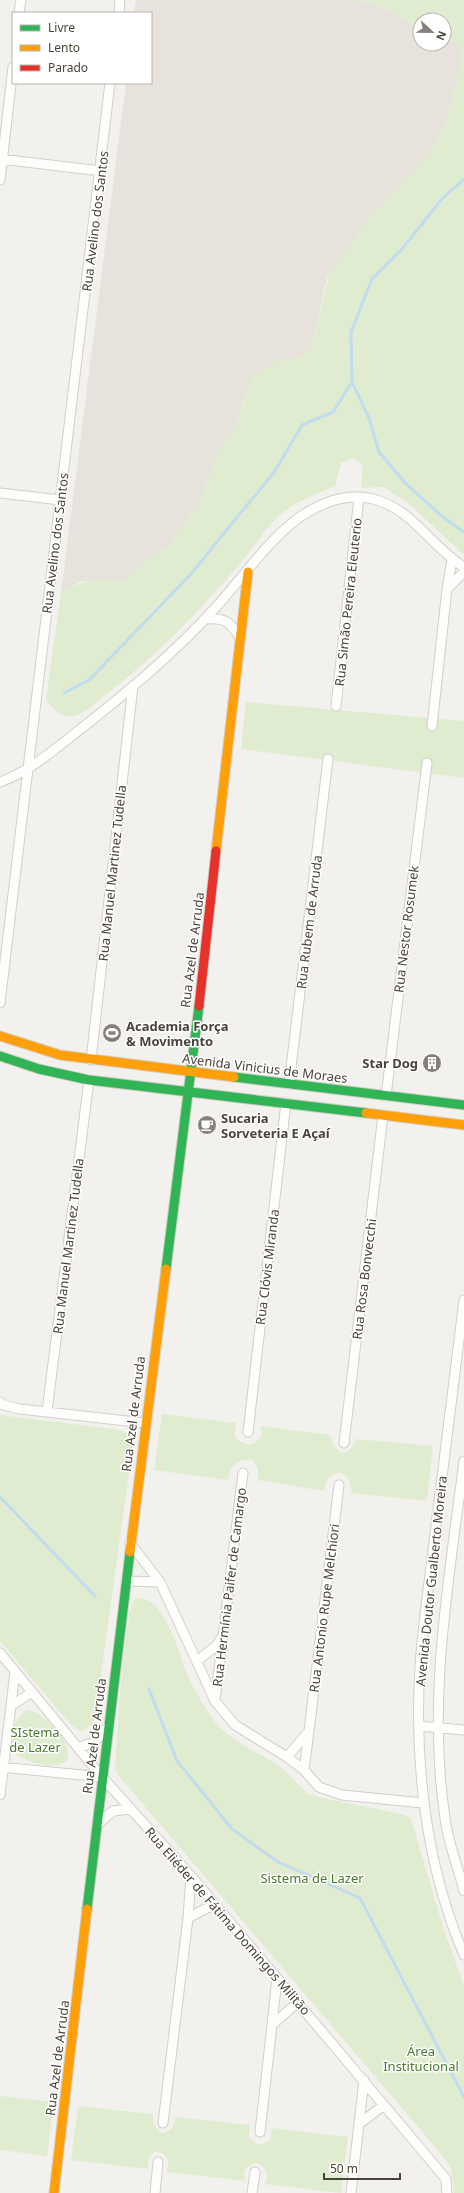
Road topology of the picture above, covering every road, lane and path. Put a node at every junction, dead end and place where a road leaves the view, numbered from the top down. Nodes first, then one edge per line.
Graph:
1 (21, 0) edge
2 (120, 0) edge
3 (19, 12) edge
4 (119, 12) edge
5 (12, 75) edge
6 (110, 84) edge
7 (1, 159) edge
8 (101, 171) junction
9 (0, 180) edge
10 (0, 492) edge
11 (359, 497) junction
12 (60, 500) junction
13 (452, 559) junction
14 (464, 568) edge
15 (248, 572) junction
16 (464, 572) edge
17 (447, 588) junction
18 (205, 619) junction
19 (241, 639) junction
20 (133, 686) junction
21 (336, 706) dead end
22 (432, 726) dead end
23 (328, 759) dead end
24 (427, 763) dead end
25 (28, 770) junction
26 (0, 782) edge
27 (0, 1003) edge
28 (0, 1036) edge
29 (0, 1056) edge
30 (91, 1060) junction
31 (191, 1072) junction
32 (89, 1080) junction
33 (289, 1084) junction
34 (188, 1092) junction
35 (386, 1096) junction
36 (286, 1102) junction
37 (464, 1105) edge
38 (383, 1115) junction
39 (464, 1125) edge
40 (464, 1300) edge
41 (0, 1402) edge
42 (47, 1411) junction
43 (145, 1423) junction
44 (248, 1432) dead end
45 (344, 1443) dead end
46 (464, 1461) edge
47 (243, 1473) dead end
48 (339, 1485) dead end
49 (130, 1543) junction
50 (126, 1581) junction
51 (160, 1582) junction
52 (223, 1635) junction
53 (0, 1653) edge
54 (196, 1661) junction
55 (219, 1664) junction
56 (15, 1671) junction
57 (201, 1672) junction
58 (32, 1692) junction
59 (215, 1701) junction
60 (11, 1706) junction
61 (419, 1726) junction
62 (108, 1727) junction
63 (437, 1727) junction
64 (464, 1730) edge
65 (309, 1731) junction
66 (78, 1748) junction
67 (287, 1758) junction
68 (2, 1767) edge
69 (304, 1770) junction
70 (102, 1777) junction
71 (0, 1795) edge
72 (423, 1803) junction
73 (131, 1809) junction
74 (97, 1825) junction
75 (191, 1876) junction
76 (464, 1892) edge
77 (213, 1905) junction
78 (188, 1918) junction
79 (464, 1954) edge
80 (277, 1978) junction
81 (298, 2002) junction
82 (272, 2025) junction
83 (364, 2080) junction
84 (384, 2105) junction
85 (163, 2123) dead end
86 (359, 2124) junction
87 (260, 2132) dead end
88 (158, 2162) dead end
89 (255, 2172) dead end
90 (54, 2193) edge
91 (155, 2193) edge
92 (252, 2193) edge
93 (350, 2193) edge
94 (448, 2193) edge

1 - 3 street
2 - 4 street
5 - 7 street
6 - 8 street, Rua Avelino dos Santos
7 - 8 street
7 - 9 street
8 - 12 street, Rua Avelino dos Santos
10 - 12 street
11 - 13 street
11 - 15 street
11 - 21 street, Rua Simão Pereira Eleuterio
12 - 25 street, Rua Avelino dos Santos
13 - 14 street
13 - 17 street
15 - 18 street
15 - 19 street, Rua Azel de Arruda
16 - 17 street
17 - 22 street
18 - 19 street
18 - 20 street
19 - 31 street, Rua Azel de Arruda
20 - 25 street
20 - 30 street, Rua Manuel Martinez Tudella
23 - 33 street, Rua Rubem de Arruda
24 - 35 street, Rua Nestor Rosumek
25 - 26 street
25 - 27 street, Rua Avelino dos Santos
28 - 30 street, Avenida Vinicius de Moraes
29 - 32 street
30 - 31 street, Avenida Vinicius de Moraes
31 - 33 street, Avenida Vinicius de Moraes
31 - 34 street, Rua Azel de Arruda
32 - 34 street
32 - 42 street, Rua Manuel Martinez Tudella
33 - 35 street, Avenida Vinicius de Moraes
34 - 36 street
34 - 43 street, Rua Azel de Arruda
35 - 37 street, Avenida Vinicius de Moraes
35 - 38 street
36 - 38 street
36 - 44 street, Rua Clóvis Miranda
38 - 39 street
38 - 45 street, Rua Rosa Bonvecchi
40 - 61 street, Avenida Doutor Gualberto Moreira
41 - 42 street
42 - 43 street
43 - 49 street, Rua Azel de Arruda
46 - 63 street, Avenida Doutor Gualberto Moreira
47 - 52 street, Rua Hermínia Paifer de Camargo
48 - 65 street, Rua Antonio Rupe Melchiori
49 - 50 street, Rua Azel de Arruda
49 - 51 street
50 - 51 street
50 - 62 street, Rua Azel de Arruda
51 - 54 street
52 - 54 street
52 - 55 street, Rua Hermínia Paifer de Camargo
53 - 56 street, Rua Eliéder de Fátima Domingos Militão
54 - 57 street
55 - 57 street
55 - 59 street, Rua Hermínia Paifer de Camargo
56 - 58 street, Rua Eliéder de Fátima Domingos Militão
56 - 60 street
57 - 59 street
58 - 60 street
58 - 66 street, Rua Eliéder de Fátima Domingos Militão
59 - 67 street
60 - 68 street
61 - 63 street
61 - 72 street, Avenida Doutor Gualberto Moreira
62 - 66 street
62 - 70 street, Rua Azel de Arruda
63 - 64 street
63 - 76 street, Avenida Doutor Gualberto Moreira
65 - 67 street
65 - 69 street, Rua Antonio Rupe Melchiori
66 - 70 street, Rua Eliéder de Fátima Domingos Militão
67 - 69 street
68 - 70 street
68 - 71 street
69 - 72 street
70 - 73 street, Rua Eliéder de Fátima Domingos Militão
70 - 74 street, Rua Azel de Arruda
72 - 79 street, Avenida Doutor Gualberto Moreira
73 - 74 street
73 - 75 street, Rua Eliéder de Fátima Domingos Militão
74 - 90 street, Rua Azel de Arruda
75 - 77 street, Rua Eliéder de Fátima Domingos Militão
75 - 78 street
77 - 78 street
77 - 80 street, Rua Eliéder de Fátima Domingos Militão
78 - 85 street
80 - 81 street, Rua Eliéder de Fátima Domingos Militão
80 - 82 street
81 - 82 street
81 - 83 street, Rua Eliéder de Fátima Domingos Militão
82 - 87 street
83 - 84 street, Rua Eliéder de Fátima Domingos Militão
83 - 86 street
84 - 86 street
84 - 94 street, Rua Eliéder de Fátima Domingos Militão
86 - 93 street
88 - 91 street
89 - 92 street

